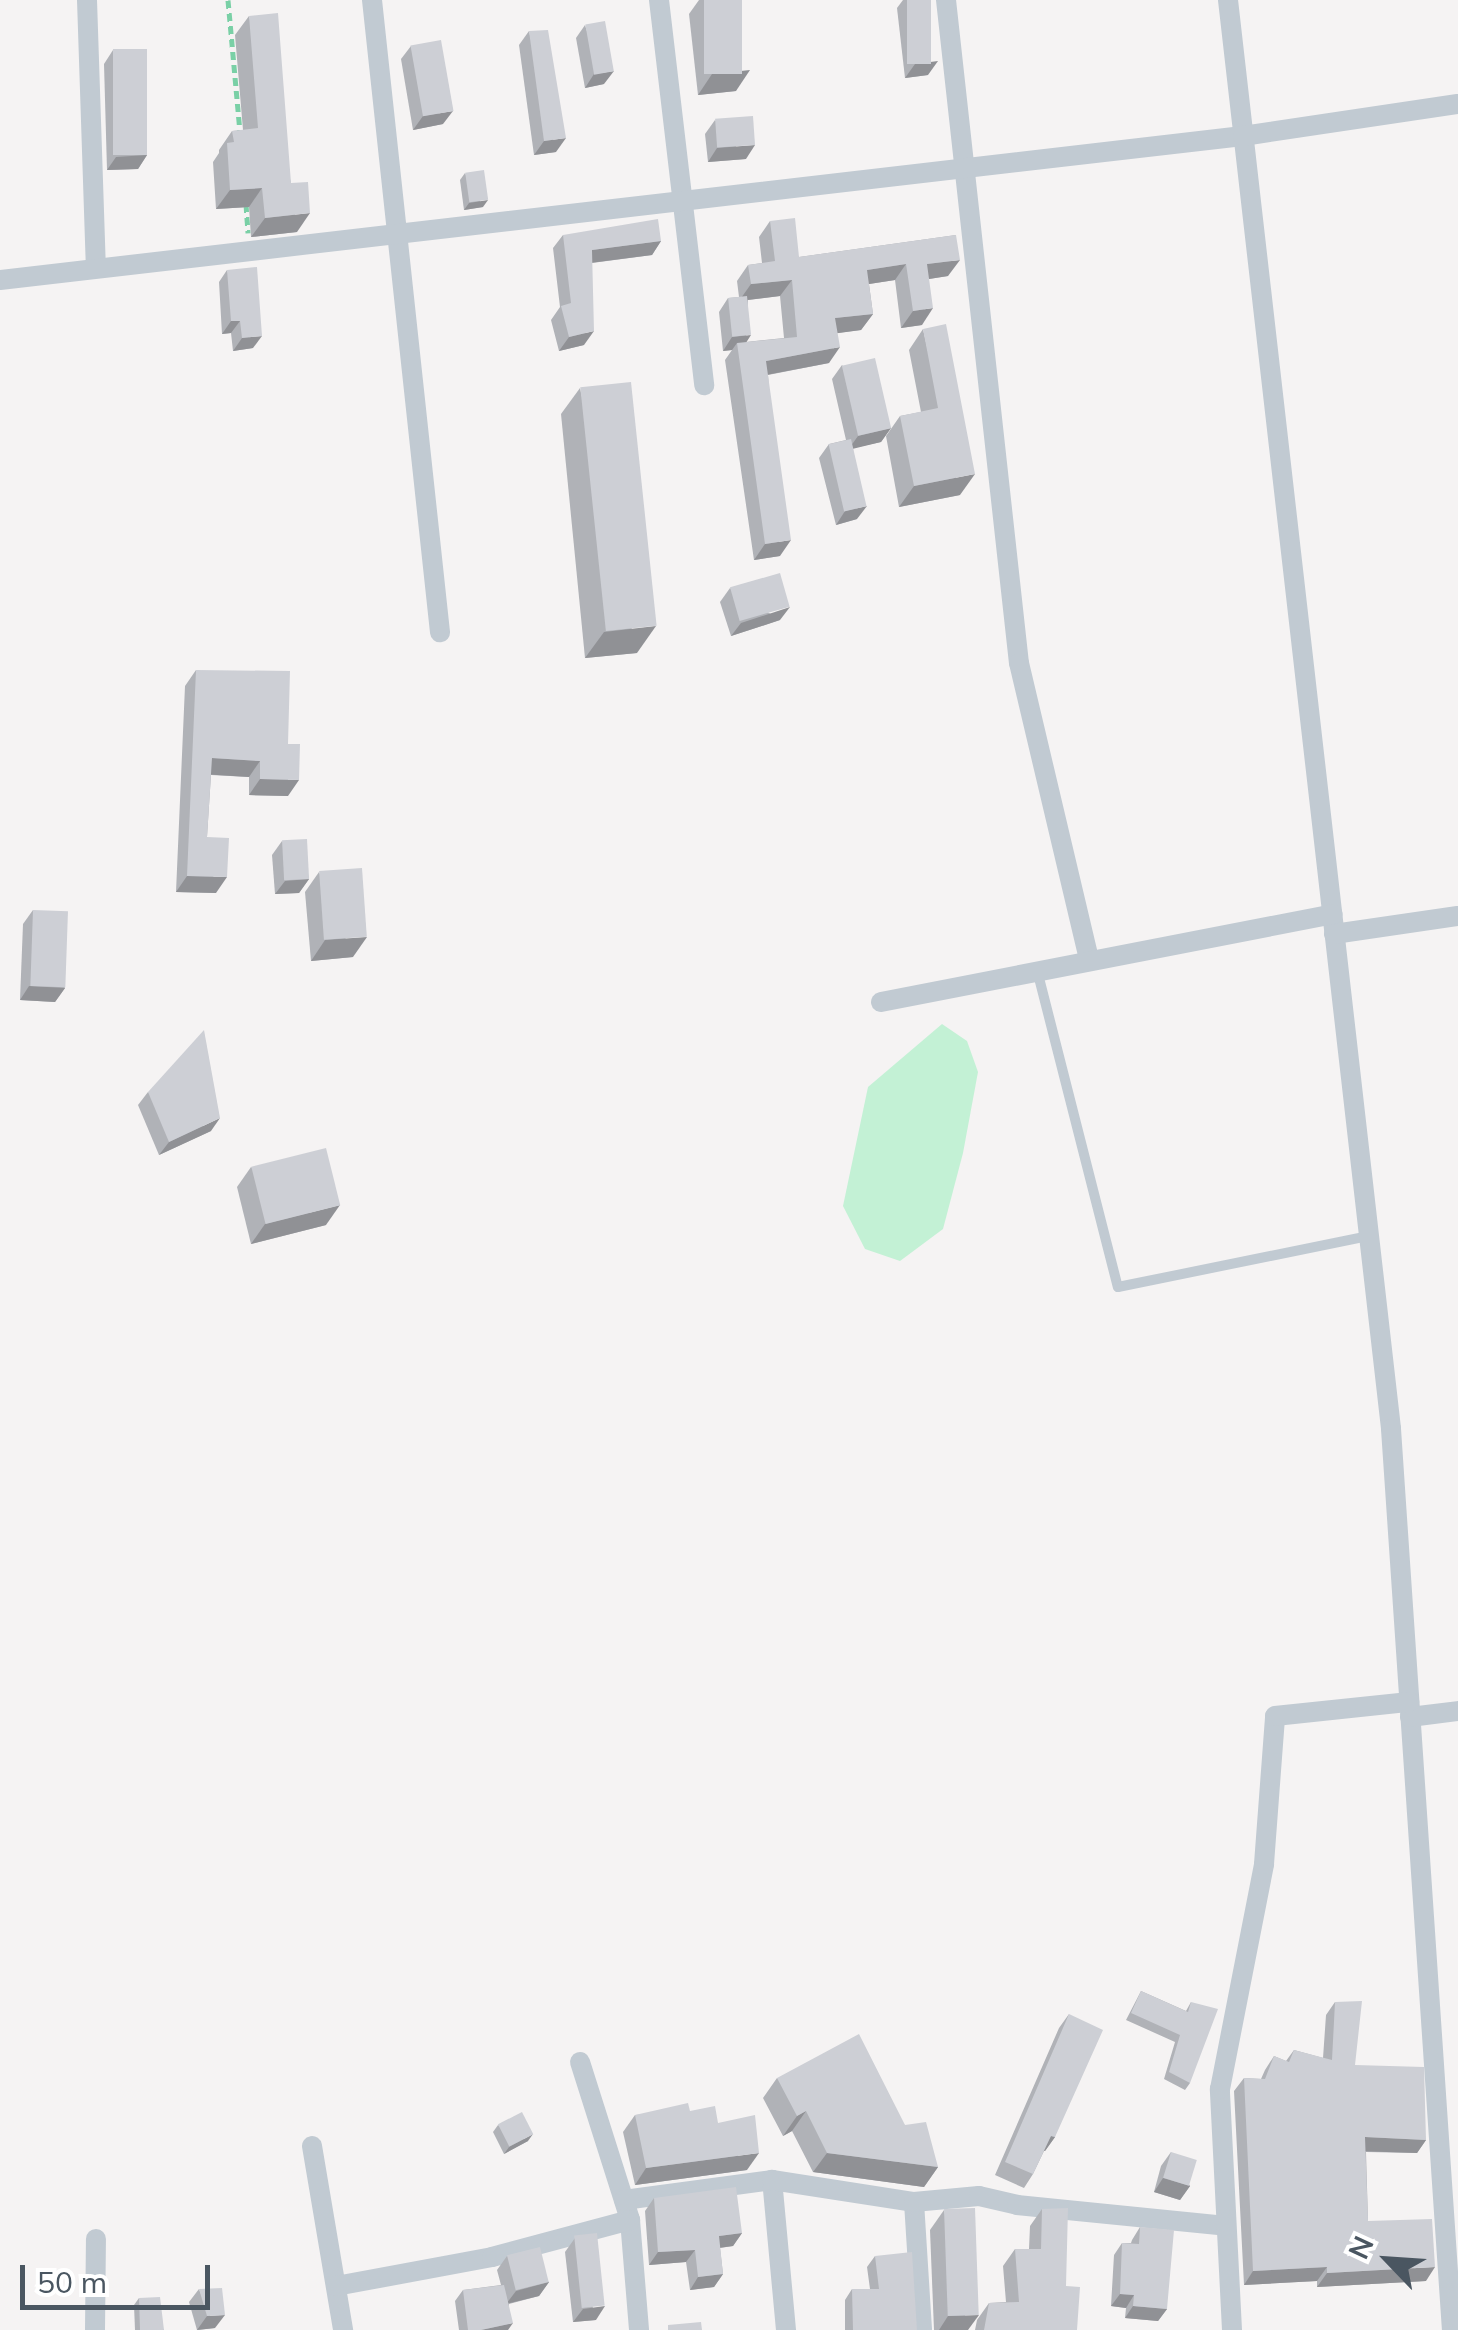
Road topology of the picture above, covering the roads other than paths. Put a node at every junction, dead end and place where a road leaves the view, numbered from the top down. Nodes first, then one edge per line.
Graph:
1 (87, 0) edge
2 (372, 0) edge
3 (659, 0) edge
4 (946, 0) edge
5 (1228, 0) edge
6 (1458, 104) edge
7 (1244, 136) junction
8 (966, 168) junction
9 (683, 201) junction
10 (398, 234) junction
11 (96, 268) junction
12 (0, 280) edge
13 (704, 385) dead end
14 (440, 632) dead end
15 (1458, 916) edge
16 (1333, 924) junction
17 (1089, 959) junction
18 (1038, 970) junction
19 (882, 1002) dead end
20 (1368, 1236) junction
21 (1410, 1709) junction
22 (1458, 1711) edge
23 (580, 2062) dead end
24 (312, 2146) dead end
25 (772, 2180) junction
26 (914, 2202) junction
27 (627, 2210) junction
28 (1226, 2226) junction
29 (96, 2239) dead end
30 (336, 2286) junction
31 (95, 2330) edge
32 (343, 2330) edge
33 (639, 2330) edge
34 (786, 2330) edge
35 (922, 2330) edge
36 (1232, 2330) edge
37 (1452, 2330) edge

1 - 11 street
2 - 10 street
3 - 9 street
4 - 8 street
5 - 7 street
6 - 7 street
7 - 8 street
7 - 16 street
8 - 9 street
8 - 17 street
9 - 10 street
9 - 13 street
10 - 11 street
10 - 14 street
11 - 12 street
15 - 16 street
16 - 17 street
16 - 20 street
17 - 18 street
18 - 19 street
18 - 20 lane
20 - 21 street
21 - 22 street
21 - 28 street
21 - 37 street
23 - 27 street
24 - 30 street
25 - 26 street
25 - 27 street
25 - 34 street
26 - 28 street
26 - 35 street
27 - 30 street
27 - 33 street
28 - 36 street
29 - 31 street
30 - 32 street

